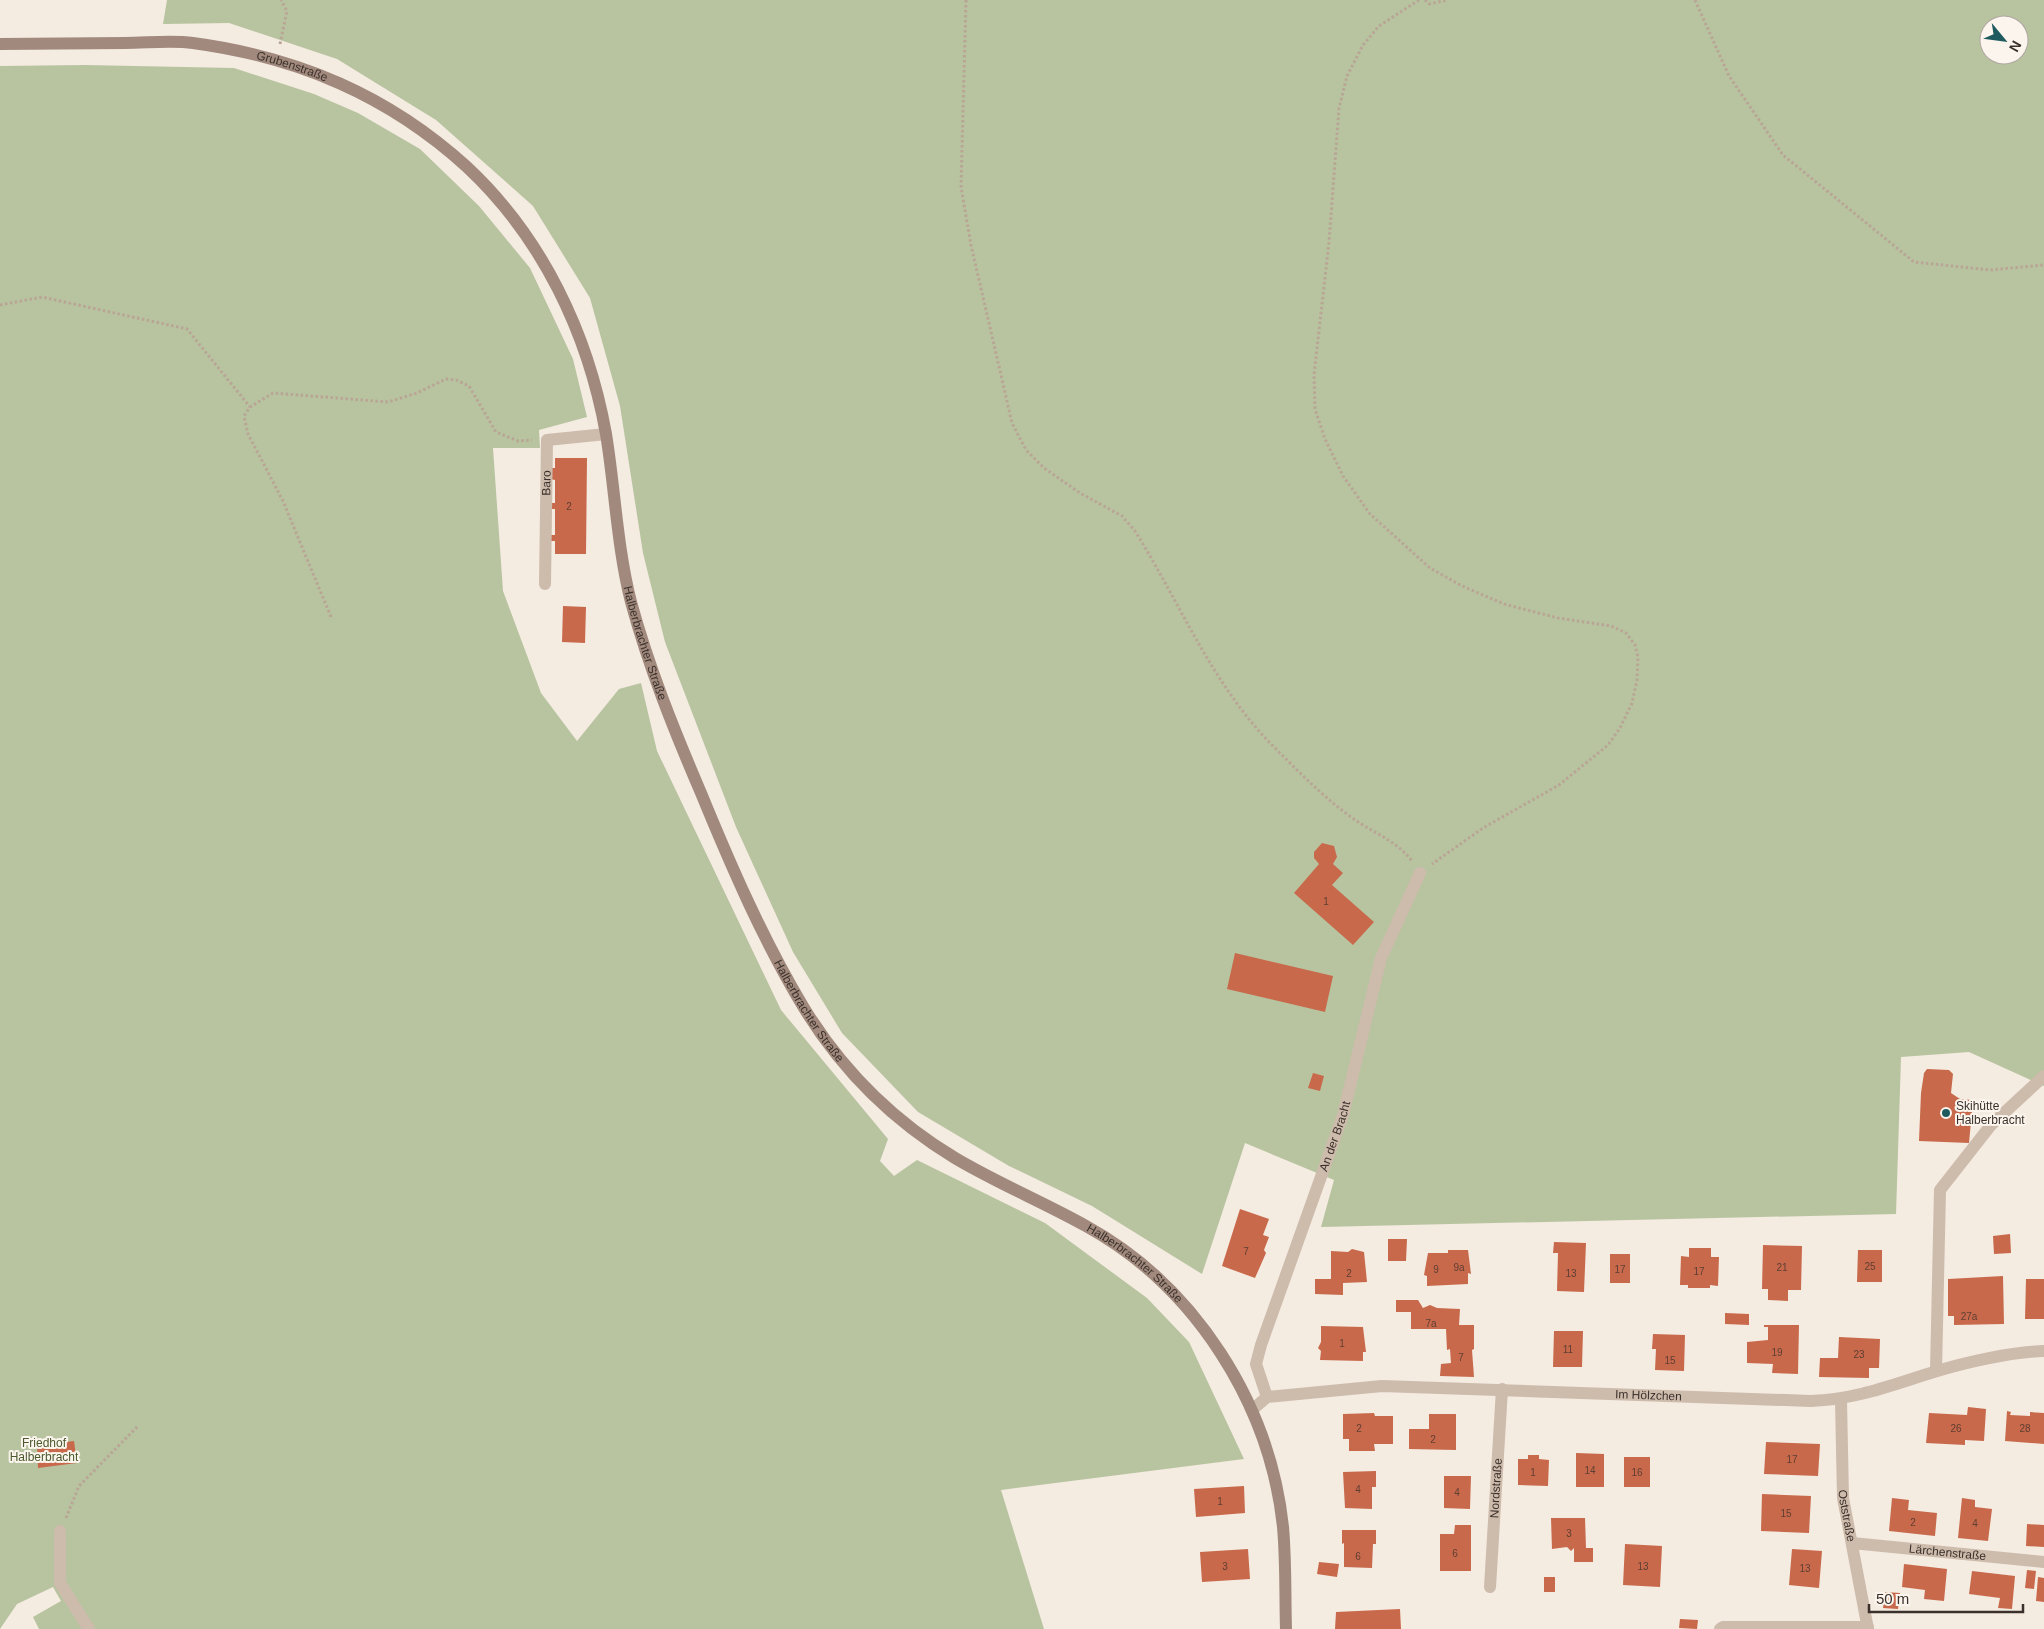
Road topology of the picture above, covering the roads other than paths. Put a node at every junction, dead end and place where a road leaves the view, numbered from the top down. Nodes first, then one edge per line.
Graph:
1 (0, 44) edge
2 (526, 235) joint
3 (606, 434) junction
4 (546, 584) dead end
5 (1420, 872) road end
6 (2044, 1076) edge
7 (2044, 1351) edge
8 (1936, 1372) junction
9 (1502, 1389) junction
10 (1267, 1397) junction
11 (1841, 1400) junction
12 (1252, 1410) junction
13 (60, 1532) road end
14 (1852, 1543) junction
15 (2044, 1562) edge
16 (1490, 1587) dead end
17 (1868, 1628) edge
18 (89, 1629) edge
19 (1286, 1629) edge
20 (1720, 1629) edge

1 - 2 main road, Grubenstraße
2 - 3 main road, Halberbrachter Straße
3 - 4 street, Baro
3 - 12 main road, Halberbrachter Straße
5 - 10 street, An der Bracht
6 - 8 street
7 - 8 street, Im Hölzchen
8 - 11 street, Im Hölzchen
9 - 10 street, Im Hölzchen
9 - 11 street, Im Hölzchen
9 - 16 street, Nordstraße
10 - 12 street
11 - 14 street, Oststraße
12 - 19 main road, Halberbrachter Straße
13 - 18 street
14 - 15 street, Lärchenstraße
14 - 17 street, Oststraße
17 - 20 street

